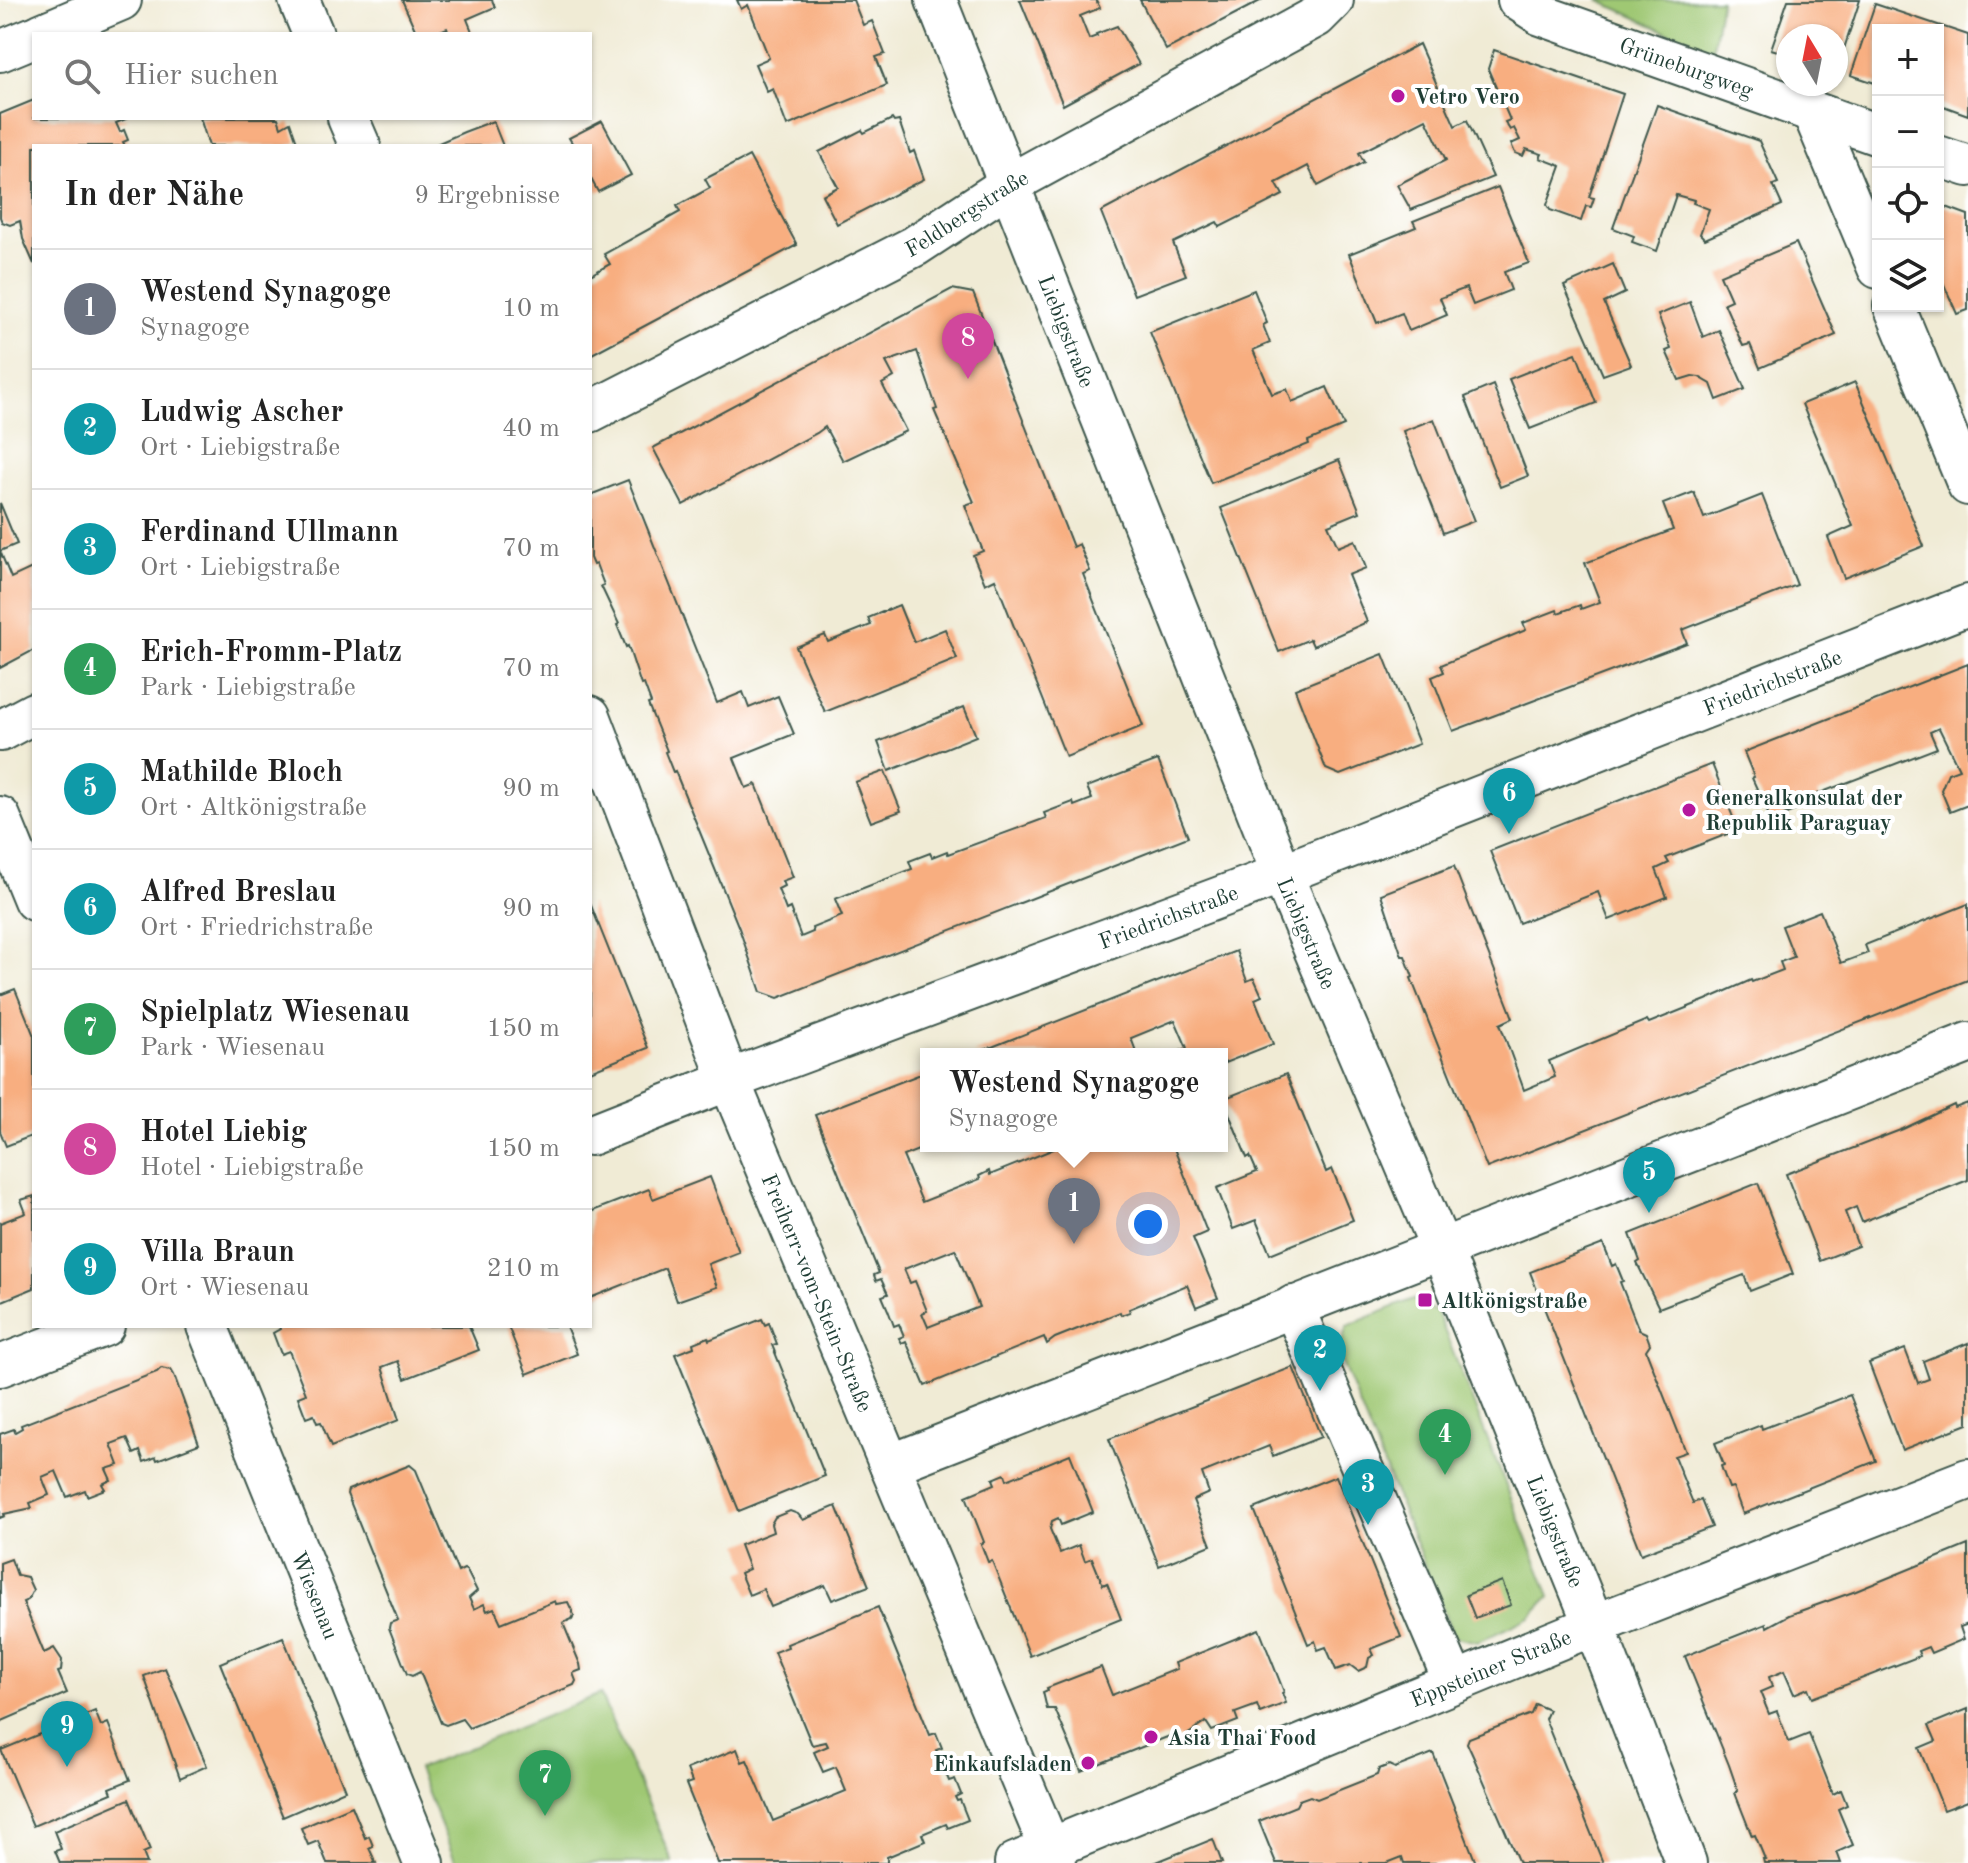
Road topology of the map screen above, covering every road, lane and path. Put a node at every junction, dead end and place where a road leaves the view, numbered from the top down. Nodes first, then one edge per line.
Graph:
1 (121, 0) edge
2 (299, 0) edge
3 (936, 0) edge
4 (1333, 0) edge
5 (1531, 5) edge
6 (46, 32) edge
7 (312, 32) edge
8 (32, 38) edge
9 (0, 51) edge
10 (1813, 113) junction
11 (349, 120) edge
12 (1872, 133) edge
13 (359, 144) edge
14 (1944, 158) edge
15 (1968, 166) edge
16 (1008, 185) junction
17 (1872, 254) edge
18 (1896, 312) edge
19 (592, 411) edge
20 (1968, 485) edge
21 (1968, 605) edge
22 (32, 714) edge
23 (592, 721) edge
24 (0, 731) edge
25 (0, 817) edge
26 (1282, 874) junction
27 (32, 895) edge
28 (1968, 1043) edge
29 (729, 1080) junction
30 (592, 1134) edge
31 (1441, 1248) junction
32 (1293, 1306) junction
33 (99, 1328) edge
34 (208, 1328) edge
35 (0, 1366) edge
36 (890, 1465) junction
37 (1968, 1479) edge
38 (1594, 1625) junction
39 (1454, 1682) junction
40 (1054, 1856) edge
41 (424, 1863) edge
42 (1015, 1863) edge
43 (1686, 1863) edge

1 - 6 street
2 - 7 street
3 - 16 street, Liebigstraße
4 - 16 street, Feldbergstraße
5 - 10 street, Grüneburgweg
8 - 9 street
10 - 12 street, Grüneburgweg
10 - 17 street
11 - 13 street
14 - 15 street
16 - 19 street, Feldbergstraße
16 - 26 street, Liebigstraße
18 - 20 street
21 - 26 street, Friedrichstraße
22 - 24 street
23 - 29 street, Freiherr-vom-Stein-Straße
25 - 27 street
26 - 29 street, Friedrichstraße
26 - 31 street, Liebigstraße
28 - 31 street
29 - 30 street, Friedrichstraße
29 - 36 street, Freiherr-vom-Stein-Straße
31 - 32 street
31 - 38 street, Liebigstraße
32 - 36 street
32 - 39 street
33 - 35 street
34 - 41 street, Wiesenau
36 - 40 street, Freiherr-vom-Stein-Straße
37 - 38 street, Eppsteiner Straße
38 - 39 street, Eppsteiner Straße
38 - 43 street, Liebigstraße
39 - 40 street, Eppsteiner Straße
40 - 42 street, Eppsteiner Straße

